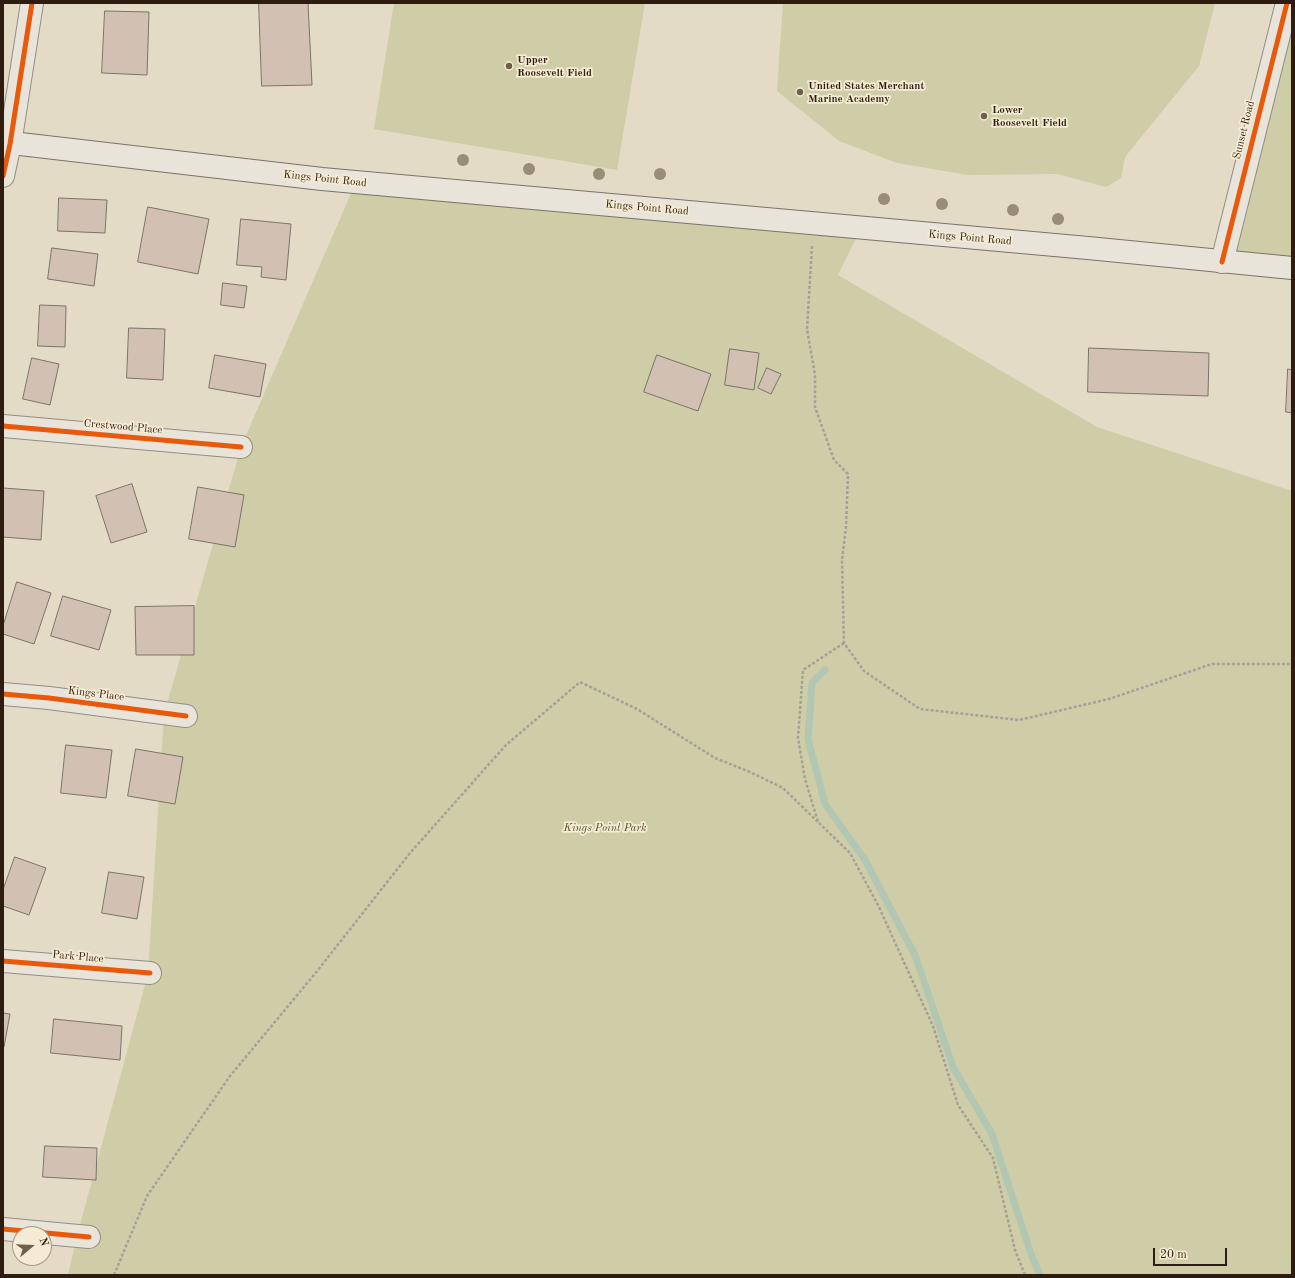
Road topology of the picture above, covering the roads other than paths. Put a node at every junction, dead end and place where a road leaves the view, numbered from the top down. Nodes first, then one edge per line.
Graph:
1 (32, 3) edge
2 (1287, 3) edge
3 (6, 143) edge
4 (3, 176) edge
5 (1222, 262) junction
6 (1292, 268) edge
7 (3, 426) edge
8 (241, 447) dead end
9 (3, 694) edge
10 (186, 716) dead end
11 (3, 961) edge
12 (150, 973) dead end
13 (3, 1229) edge
14 (89, 1237) dead end

1 - 3 main road
2 - 5 main road, Sunset Road
3 - 4 main road
3 - 5 main road, Kings Point Road
5 - 6 main road, Kings Point Road
7 - 8 main road, Crestwood Place
9 - 10 main road, Kings Place
11 - 12 main road, Park Place
13 - 14 main road

